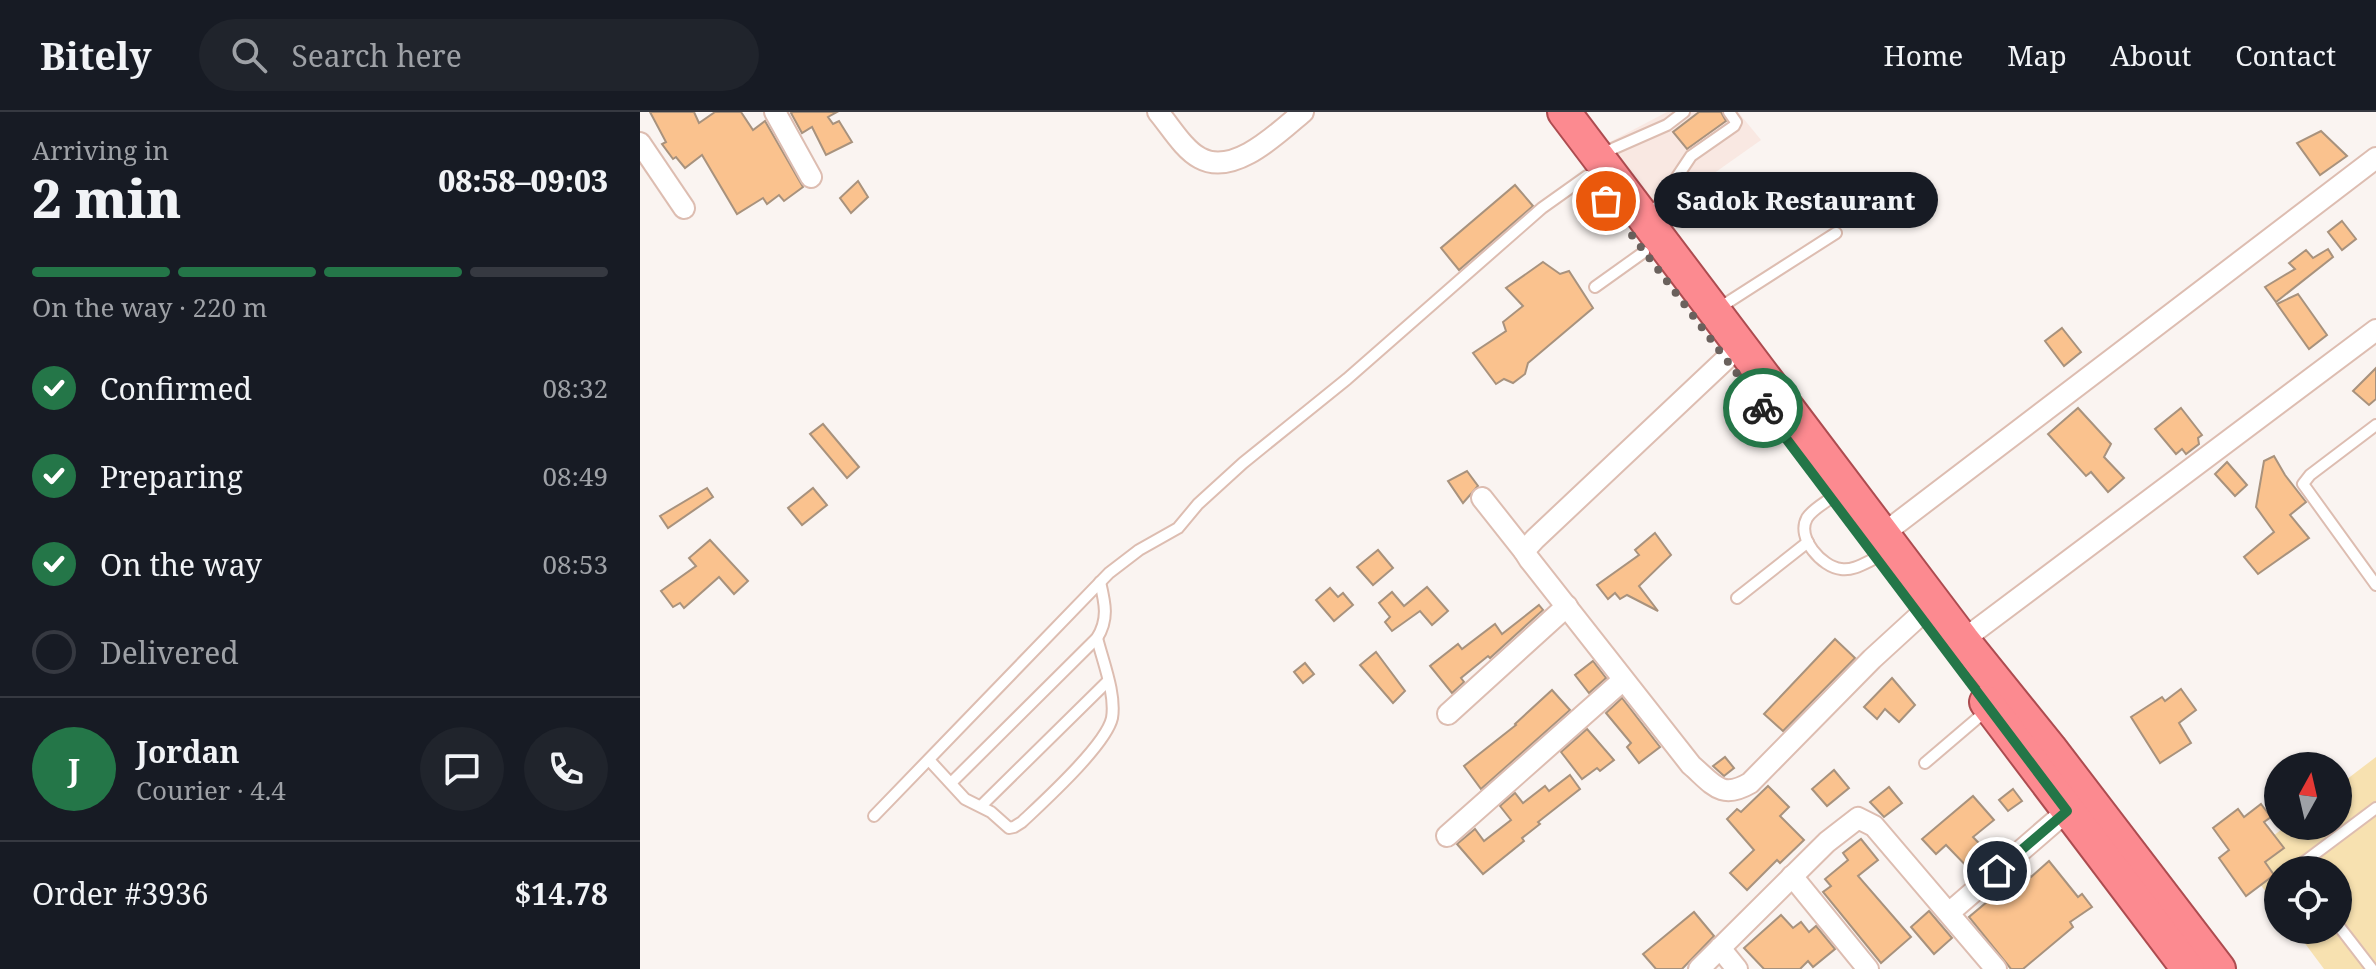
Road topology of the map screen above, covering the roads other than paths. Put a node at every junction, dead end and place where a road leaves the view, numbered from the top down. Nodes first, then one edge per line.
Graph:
1 (775, 112) edge
2 (1158, 112) edge
3 (1303, 112) edge
4 (1540, 112) edge
5 (1564, 112) edge
6 (1729, 112) edge
7 (1689, 113) edge
8 (640, 143) edge
9 (2374, 162) edge
10 (1592, 166) junction
11 (811, 177) dead end
12 (684, 208) dead end
13 (1836, 233) dead end
14 (1646, 237) junction
15 (1595, 287) dead end
16 (1714, 311) junction
17 (2376, 330) edge
18 (1726, 359) junction
19 (2376, 425) edge
20 (1482, 498) dead end
21 (1831, 498) junction
22 (1808, 542) junction
23 (1880, 546) junction
24 (1524, 551) junction
25 (1100, 582) junction
26 (2376, 585) edge
27 (1737, 598) dead end
28 (1567, 606) junction
29 (1919, 616) junction
30 (1097, 638) junction
31 (1963, 640) junction
32 (1108, 681) junction
33 (1622, 681) junction
34 (1990, 708) junction
35 (1448, 714) dead end
36 (930, 761) junction
37 (1925, 763) dead end
38 (951, 783) junction
39 (981, 806) junction
40 (2376, 808) edge
41 (2067, 811) junction
42 (874, 816) dead end
43 (1447, 836) dead end
44 (2312, 856) edge
45 (1792, 876) junction
46 (1950, 912) junction
47 (2352, 943) edge
48 (1720, 948) junction
49 (1699, 969) edge
50 (1737, 969) edge
51 (1868, 969) edge
52 (1996, 969) edge
53 (2188, 969) edge
54 (2219, 969) edge
55 (2372, 969) edge

1 - 11 street
2 - 3 street
4 - 10 highway
5 - 10 highway
6 - 14 lane
7 - 10 lane
8 - 12 street
9 - 23 street
10 - 14 highway
10 - 25 lane
13 - 16 lane
14 - 15 lane
14 - 16 highway
14 - 18 highway
16 - 23 highway
17 - 31 street
18 - 21 highway
18 - 24 street
19 - 26 lane
20 - 24 street
21 - 22 lane
21 - 23 highway
22 - 23 lane
22 - 27 lane
23 - 29 highway
23 - 31 highway
24 - 28 street
25 - 30 lane
25 - 36 lane
28 - 33 street
28 - 35 street
29 - 33 street
29 - 34 highway
30 - 32 lane
30 - 38 lane
31 - 54 highway
32 - 39 lane
32 - 39 lane
33 - 43 street
34 - 37 lane
34 - 41 highway
36 - 38 lane
36 - 42 lane
38 - 39 lane
40 - 44 lane
41 - 46 street
41 - 53 highway
45 - 46 street
45 - 48 street
45 - 51 street
46 - 52 street
47 - 55 lane
48 - 49 street
48 - 50 street

